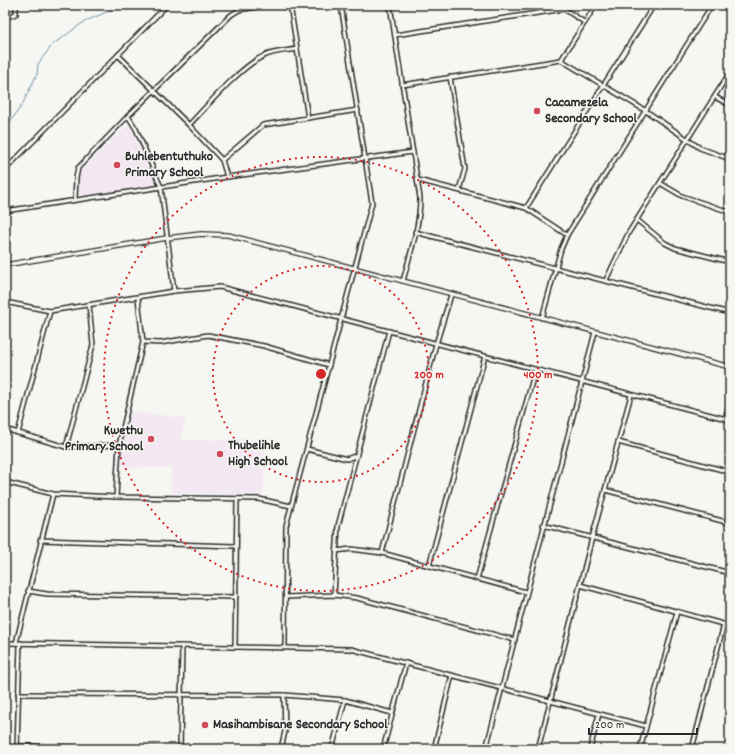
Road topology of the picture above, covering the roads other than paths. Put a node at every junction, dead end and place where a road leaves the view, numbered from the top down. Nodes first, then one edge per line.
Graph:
1 (16, 5) edge
2 (167, 5) edge
3 (269, 5) edge
4 (290, 5) edge
5 (341, 5) edge
6 (390, 5) edge
7 (596, 5) edge
8 (654, 5) edge
9 (712, 5) edge
10 (5, 18) edge
11 (584, 22) junction
12 (394, 35) junction
13 (297, 49) junction
14 (118, 56) junction
15 (561, 60) junction
16 (730, 72) edge
17 (450, 77) junction
18 (402, 85) junction
19 (602, 85) junction
20 (154, 90) junction
21 (715, 97) junction
22 (730, 105) edge
23 (358, 110) junction
24 (646, 111) junction
25 (128, 116) junction
26 (308, 118) junction
27 (189, 125) junction
28 (686, 139) junction
29 (413, 152) junction
30 (365, 159) junction
31 (730, 159) edge
32 (222, 160) junction
33 (5, 170) edge
34 (227, 177) junction
35 (418, 180) junction
36 (660, 182) junction
37 (161, 187) junction
38 (459, 190) junction
39 (75, 199) junction
40 (526, 208) junction
41 (5, 211) edge
42 (730, 212) edge
43 (637, 220) junction
44 (416, 232) junction
45 (567, 235) junction
46 (167, 238) junction
47 (730, 262) edge
48 (5, 265) edge
49 (354, 267) junction
50 (556, 268) junction
51 (606, 280) junction
52 (402, 281) junction
53 (174, 291) junction
54 (451, 295) junction
55 (138, 298) junction
56 (5, 302) edge
57 (89, 305) junction
58 (50, 311) junction
59 (730, 313) edge
60 (342, 318) junction
61 (542, 318) junction
62 (389, 331) junction
63 (595, 332) junction
64 (143, 342) junction
65 (436, 344) junction
66 (485, 356) junction
67 (329, 365) junction
68 (730, 367) edge
69 (535, 371) junction
70 (582, 381) junction
71 (631, 395) junction
72 (730, 401) edge
73 (725, 419) junction
74 (730, 420) edge
75 (5, 429) edge
76 (18, 433) junction
77 (618, 442) junction
78 (119, 445) junction
79 (66, 446) junction
80 (307, 449) junction
81 (357, 455) junction
82 (730, 472) edge
83 (5, 482) edge
84 (605, 490) junction
85 (53, 494) junction
86 (116, 497) junction
87 (237, 499) junction
88 (291, 506) junction
89 (730, 523) edge
90 (543, 525) junction
91 (592, 538) junction
92 (40, 540) junction
93 (235, 546) junction
94 (336, 551) junction
95 (382, 553) junction
96 (429, 566) junction
97 (730, 573) edge
98 (477, 579) junction
99 (580, 584) junction
100 (28, 591) junction
101 (526, 592) junction
102 (334, 595) junction
103 (236, 597) junction
104 (286, 597) junction
105 (677, 612) junction
106 (724, 624) junction
107 (730, 626) edge
108 (515, 640) junction
109 (5, 643) edge
110 (18, 643) junction
111 (182, 646) junction
112 (285, 646) junction
113 (235, 647) junction
114 (406, 663) junction
115 (452, 675) junction
116 (501, 688) junction
117 (18, 694) junction
118 (284, 695) junction
119 (180, 696) junction
120 (345, 700) junction
121 (550, 701) junction
122 (392, 713) junction
123 (599, 714) junction
124 (646, 726) junction
125 (17, 747) edge
126 (167, 749) edge
127 (180, 749) edge
128 (281, 749) edge
129 (332, 749) edge
130 (383, 749) edge
131 (434, 749) edge
132 (486, 749) edge
133 (538, 749) edge
134 (590, 749) edge
135 (640, 749) edge
136 (692, 749) edge

1 - 10 street
2 - 14 street
3 - 20 street
4 - 13 street
5 - 23 street
6 - 12 street
7 - 11 street
8 - 19 street
9 - 24 street
11 - 12 street
11 - 15 street
12 - 18 street
13 - 26 street
13 - 27 street
14 - 20 street
14 - 33 street
15 - 17 street
15 - 19 street
16 - 21 street
17 - 18 street
17 - 38 street
18 - 29 street
19 - 24 street
19 - 40 street
20 - 25 street
20 - 27 street
21 - 22 street
21 - 28 street
23 - 26 street
23 - 30 street
24 - 28 street
24 - 45 street
25 - 37 street
25 - 39 street
26 - 32 street
27 - 32 street
28 - 31 street
28 - 36 street
29 - 30 street
29 - 35 street
30 - 34 street
30 - 49 street
32 - 34 street
34 - 37 street
35 - 38 street
35 - 44 street
36 - 42 street
36 - 43 street
37 - 39 street
37 - 46 street
38 - 40 street
39 - 41 street
40 - 45 street
43 - 47 street
43 - 51 street
44 - 50 street
44 - 52 street
45 - 50 street
46 - 48 street
46 - 49 street
46 - 53 street
49 - 52 street
49 - 60 street
50 - 51 street
50 - 61 street
51 - 59 street
52 - 54 street
53 - 55 street
53 - 60 street
54 - 61 street
54 - 65 street
55 - 57 street
55 - 64 street
56 - 58 street
57 - 58 street
57 - 79 street
58 - 76 street
60 - 62 street
60 - 67 street
61 - 63 street
62 - 65 street
62 - 81 street
63 - 68 street
63 - 70 street
64 - 67 street
64 - 78 street
65 - 66 street
65 - 95 street
66 - 69 street
66 - 96 street
67 - 80 street
69 - 70 street
69 - 98 street
70 - 71 street
70 - 90 street
71 - 73 street
71 - 77 street
72 - 73 street
73 - 74 street
75 - 76 street
76 - 79 street
77 - 82 street
77 - 84 street
78 - 79 street
78 - 86 street
80 - 81 street
80 - 88 street
81 - 94 street
83 - 85 street
84 - 89 street
84 - 91 street
85 - 86 street
85 - 92 street
86 - 87 street
87 - 88 street
87 - 93 street
88 - 104 street
90 - 91 street
90 - 101 street
91 - 97 street
91 - 99 street
92 - 93 street
92 - 100 street
93 - 103 street
94 - 95 street
94 - 102 street
95 - 96 street
96 - 98 street
98 - 101 street
99 - 105 street
99 - 121 street
100 - 103 street
100 - 110 street
101 - 108 street
102 - 104 street
102 - 108 street
103 - 113 street
104 - 112 street
105 - 106 street
105 - 124 street
106 - 107 street
106 - 136 street
108 - 116 street
109 - 110 street
110 - 111 street
110 - 117 street
111 - 113 street
111 - 119 street
112 - 113 street
112 - 114 street
114 - 115 street
114 - 122 street
115 - 116 street
115 - 131 street
116 - 121 street
116 - 132 street
117 - 119 street
117 - 125 street
118 - 119 street
118 - 120 street
118 - 128 street
119 - 127 street
120 - 122 street
120 - 129 street
121 - 123 street
121 - 133 street
122 - 130 street
123 - 124 street
123 - 134 street
124 - 135 street
125 - 126 street

